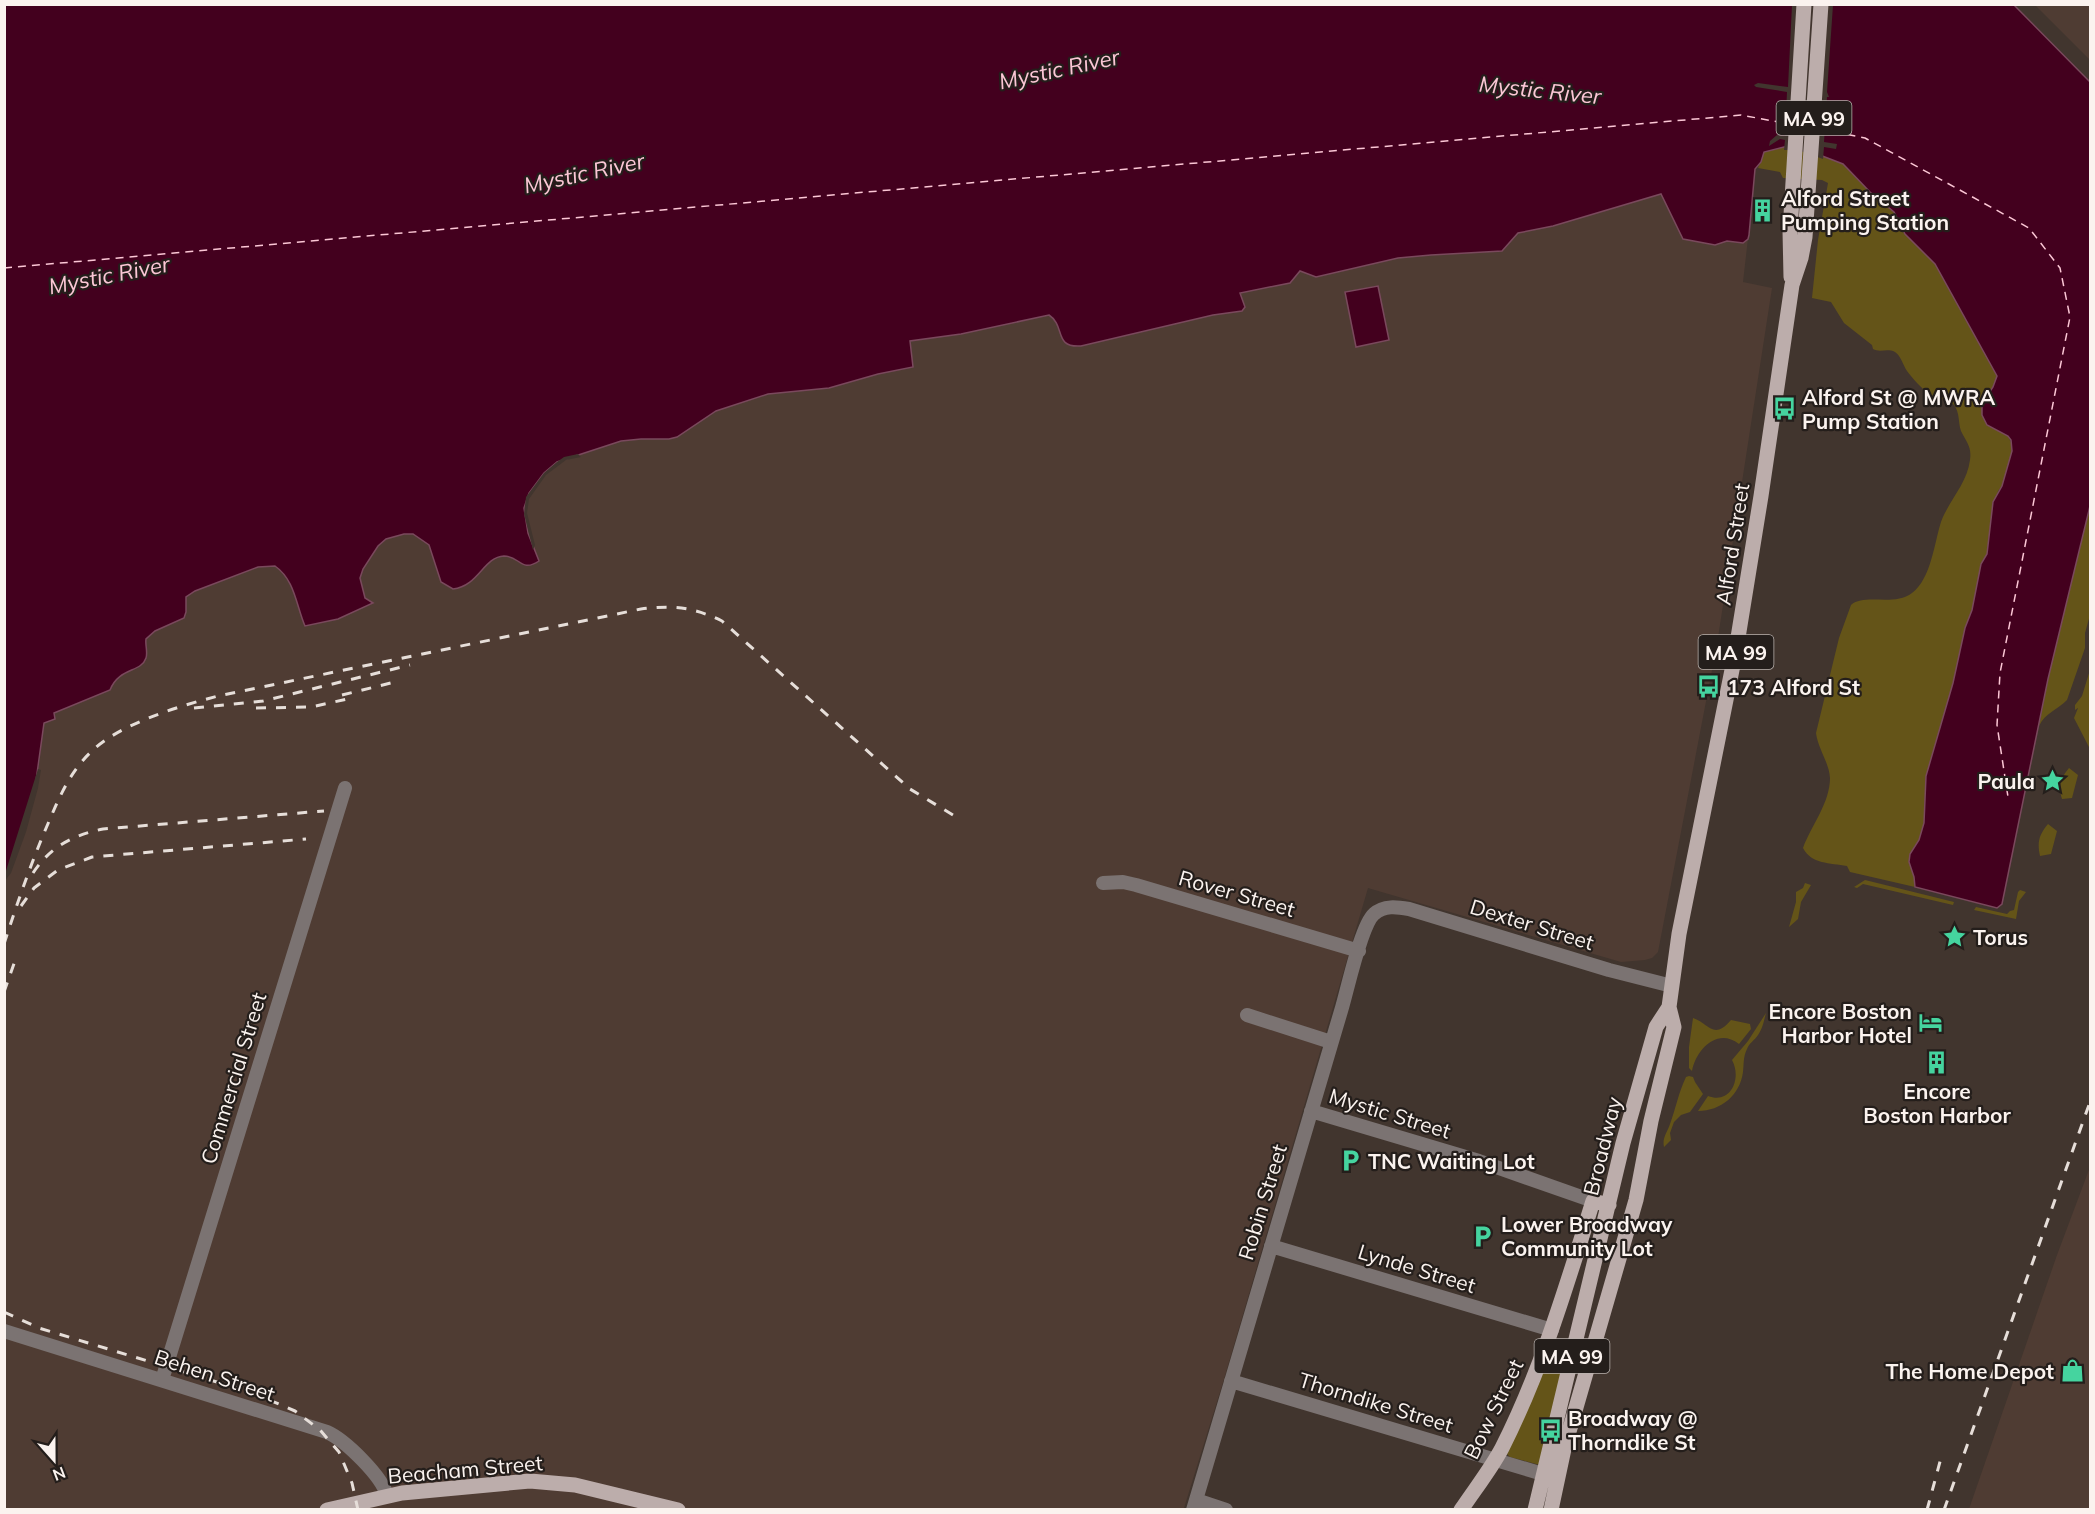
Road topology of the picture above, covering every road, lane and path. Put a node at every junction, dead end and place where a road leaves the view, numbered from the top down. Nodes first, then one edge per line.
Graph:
1 (1803, 4) edge
2 (1821, 4) edge
3 (1792, 285) junction
4 (345, 788) dead end
5 (1103, 883) dead end
6 (1379, 910) joint
7 (1359, 951) junction
8 (1672, 986) junction
9 (1669, 1007) junction
10 (1247, 1015) dead end
11 (1331, 1042) junction
12 (1311, 1111) junction
13 (1593, 1201) junction
14 (1609, 1205) junction
15 (1271, 1246) junction
16 (1552, 1330) junction
17 (4, 1331) edge
18 (162, 1380) junction
19 (1231, 1381) junction
20 (1494, 1460) junction
21 (1543, 1474) junction
22 (387, 1496) junction
23 (1194, 1505) edge
24 (327, 1509) edge
25 (678, 1509) edge
26 (1226, 1509) edge
27 (1461, 1509) edge
28 (1535, 1509) edge
29 (1551, 1509) edge

1 - 3 main road, Alford Street / MA 99
2 - 3 main road, Alford Street / MA 99
3 - 8 main road, Alford Street / MA 99
4 - 18 street, Commercial Street
5 - 7 street, Rover Street
6 - 7 street, Robin Street
6 - 8 street, Dexter Street
7 - 11 street, Robin Street
8 - 9 main road, Broadway / MA 99
9 - 14 main road, Broadway / MA 99
9 - 29 main road, Broadway / MA 99
10 - 11 street
11 - 12 street, Robin Street
12 - 13 street, Mystic Street
12 - 15 street, Robin Street
13 - 14 main road
13 - 16 main road, Bow Street
14 - 21 main road, Broadway / MA 99
15 - 16 street, Lynde Street
15 - 19 street, Robin Street
16 - 20 main road, Bow Street
17 - 18 street, Behen Street
18 - 22 street, Behen Street
19 - 20 street, Thorndike Street
19 - 23 street, Robin Street
20 - 21 street, Thorndike Street
20 - 27 main road, Bow Street
21 - 28 main road, Broadway / MA 99
22 - 24 main road, Beacham Street
22 - 25 main road, Beacham Street
23 - 26 street

